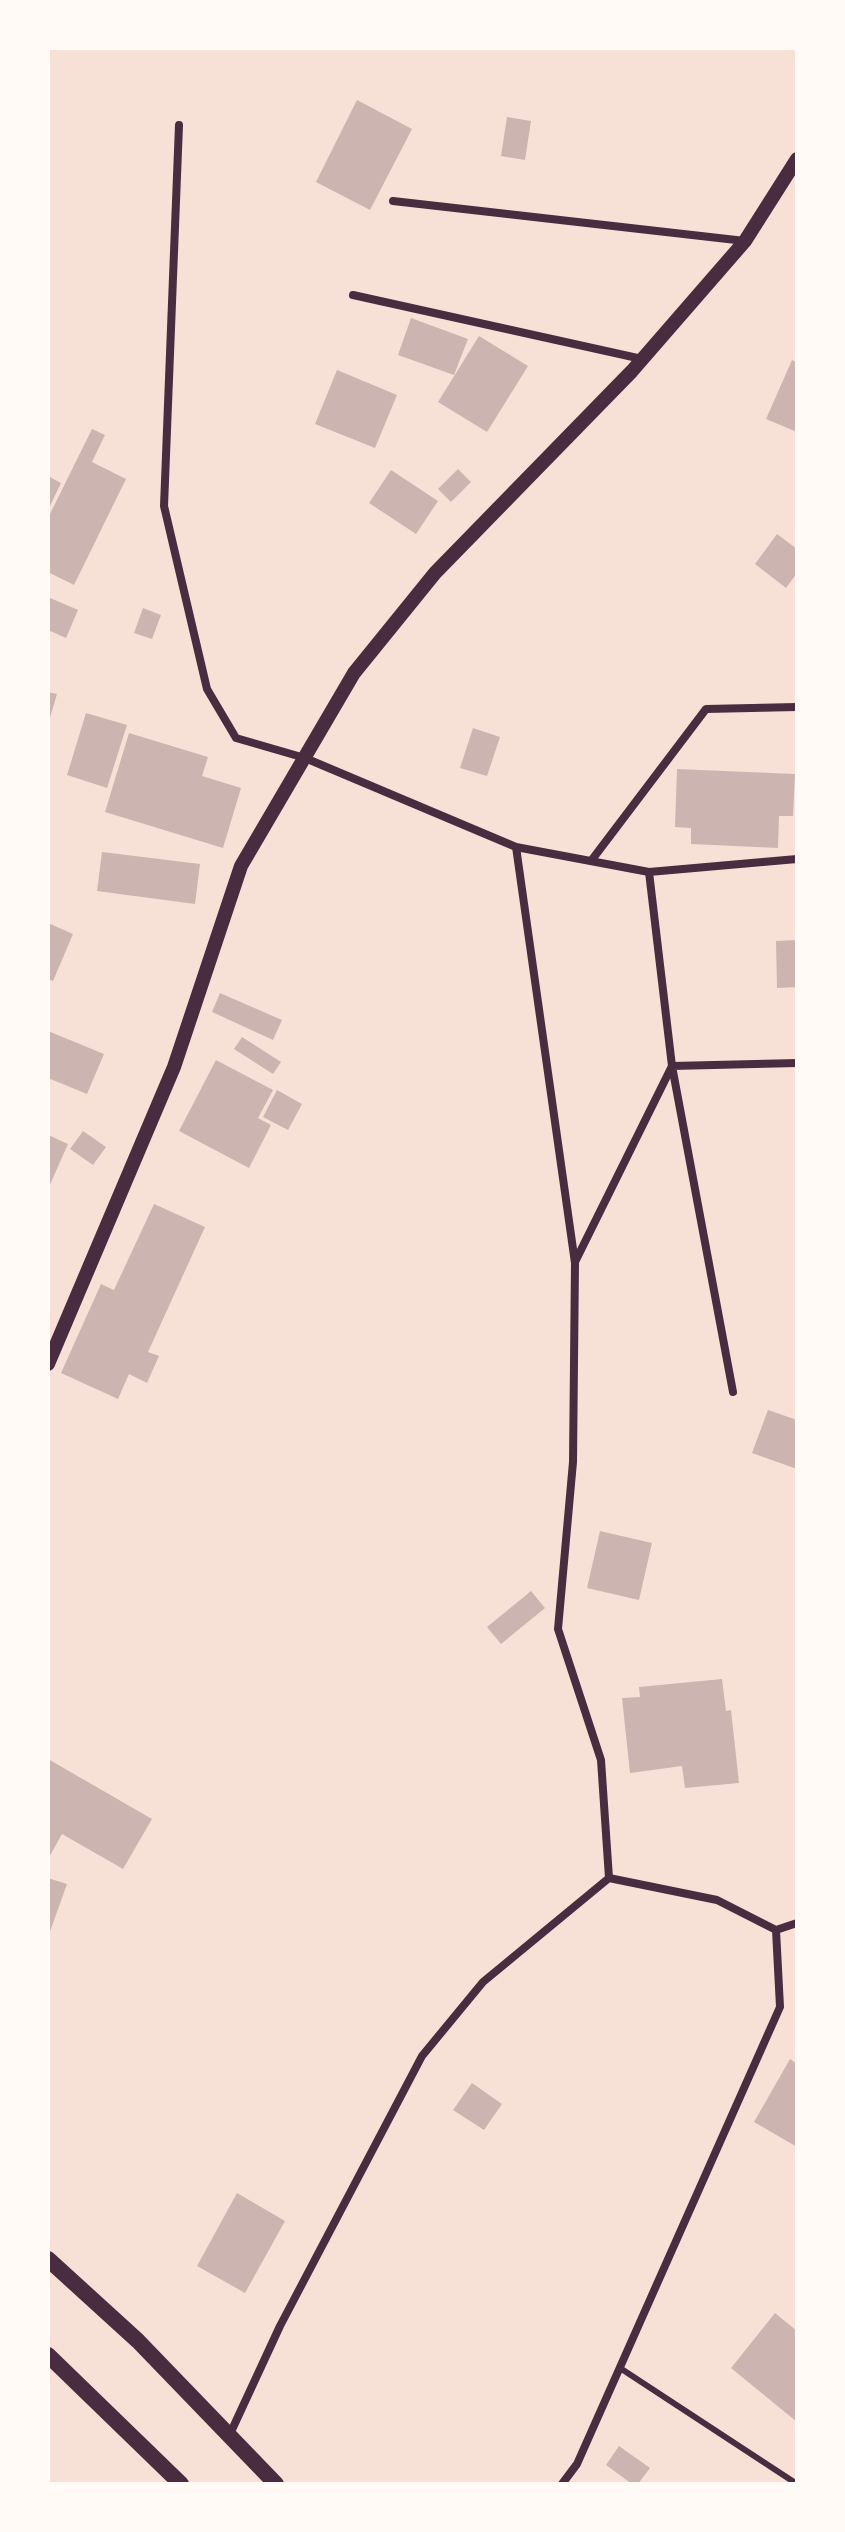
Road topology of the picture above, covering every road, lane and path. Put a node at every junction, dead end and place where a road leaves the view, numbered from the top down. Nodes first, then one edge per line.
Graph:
1 (179, 125) dead end
2 (797, 159) edge
3 (393, 201) dead end
4 (745, 241) junction
5 (353, 295) dead end
6 (642, 359) junction
7 (797, 707) edge
8 (305, 758) junction
9 (516, 847) junction
10 (797, 859) edge
11 (591, 861) junction
12 (649, 872) junction
13 (797, 1063) edge
14 (672, 1066) junction
15 (575, 1263) junction
16 (48, 1364) edge
17 (733, 1392) dead end
18 (609, 1878) junction
19 (797, 1923) edge
20 (776, 1930) junction
21 (48, 2259) edge
22 (48, 2355) edge
23 (620, 2368) junction
24 (230, 2434) junction
25 (181, 2484) edge
26 (276, 2484) edge
27 (562, 2484) edge
28 (797, 2484) edge

1 - 8 street
2 - 4 street
3 - 4 street
4 - 6 street
5 - 6 street
6 - 8 street
7 - 11 street
8 - 9 street
8 - 16 street
9 - 11 street
9 - 15 street
10 - 12 street
11 - 12 street
12 - 14 street
13 - 14 street
14 - 15 street
14 - 17 street
15 - 18 street
18 - 20 street
18 - 24 street
19 - 20 street
20 - 23 street
21 - 24 main road
22 - 25 main road
23 - 27 street
23 - 28 lane
24 - 26 main road

